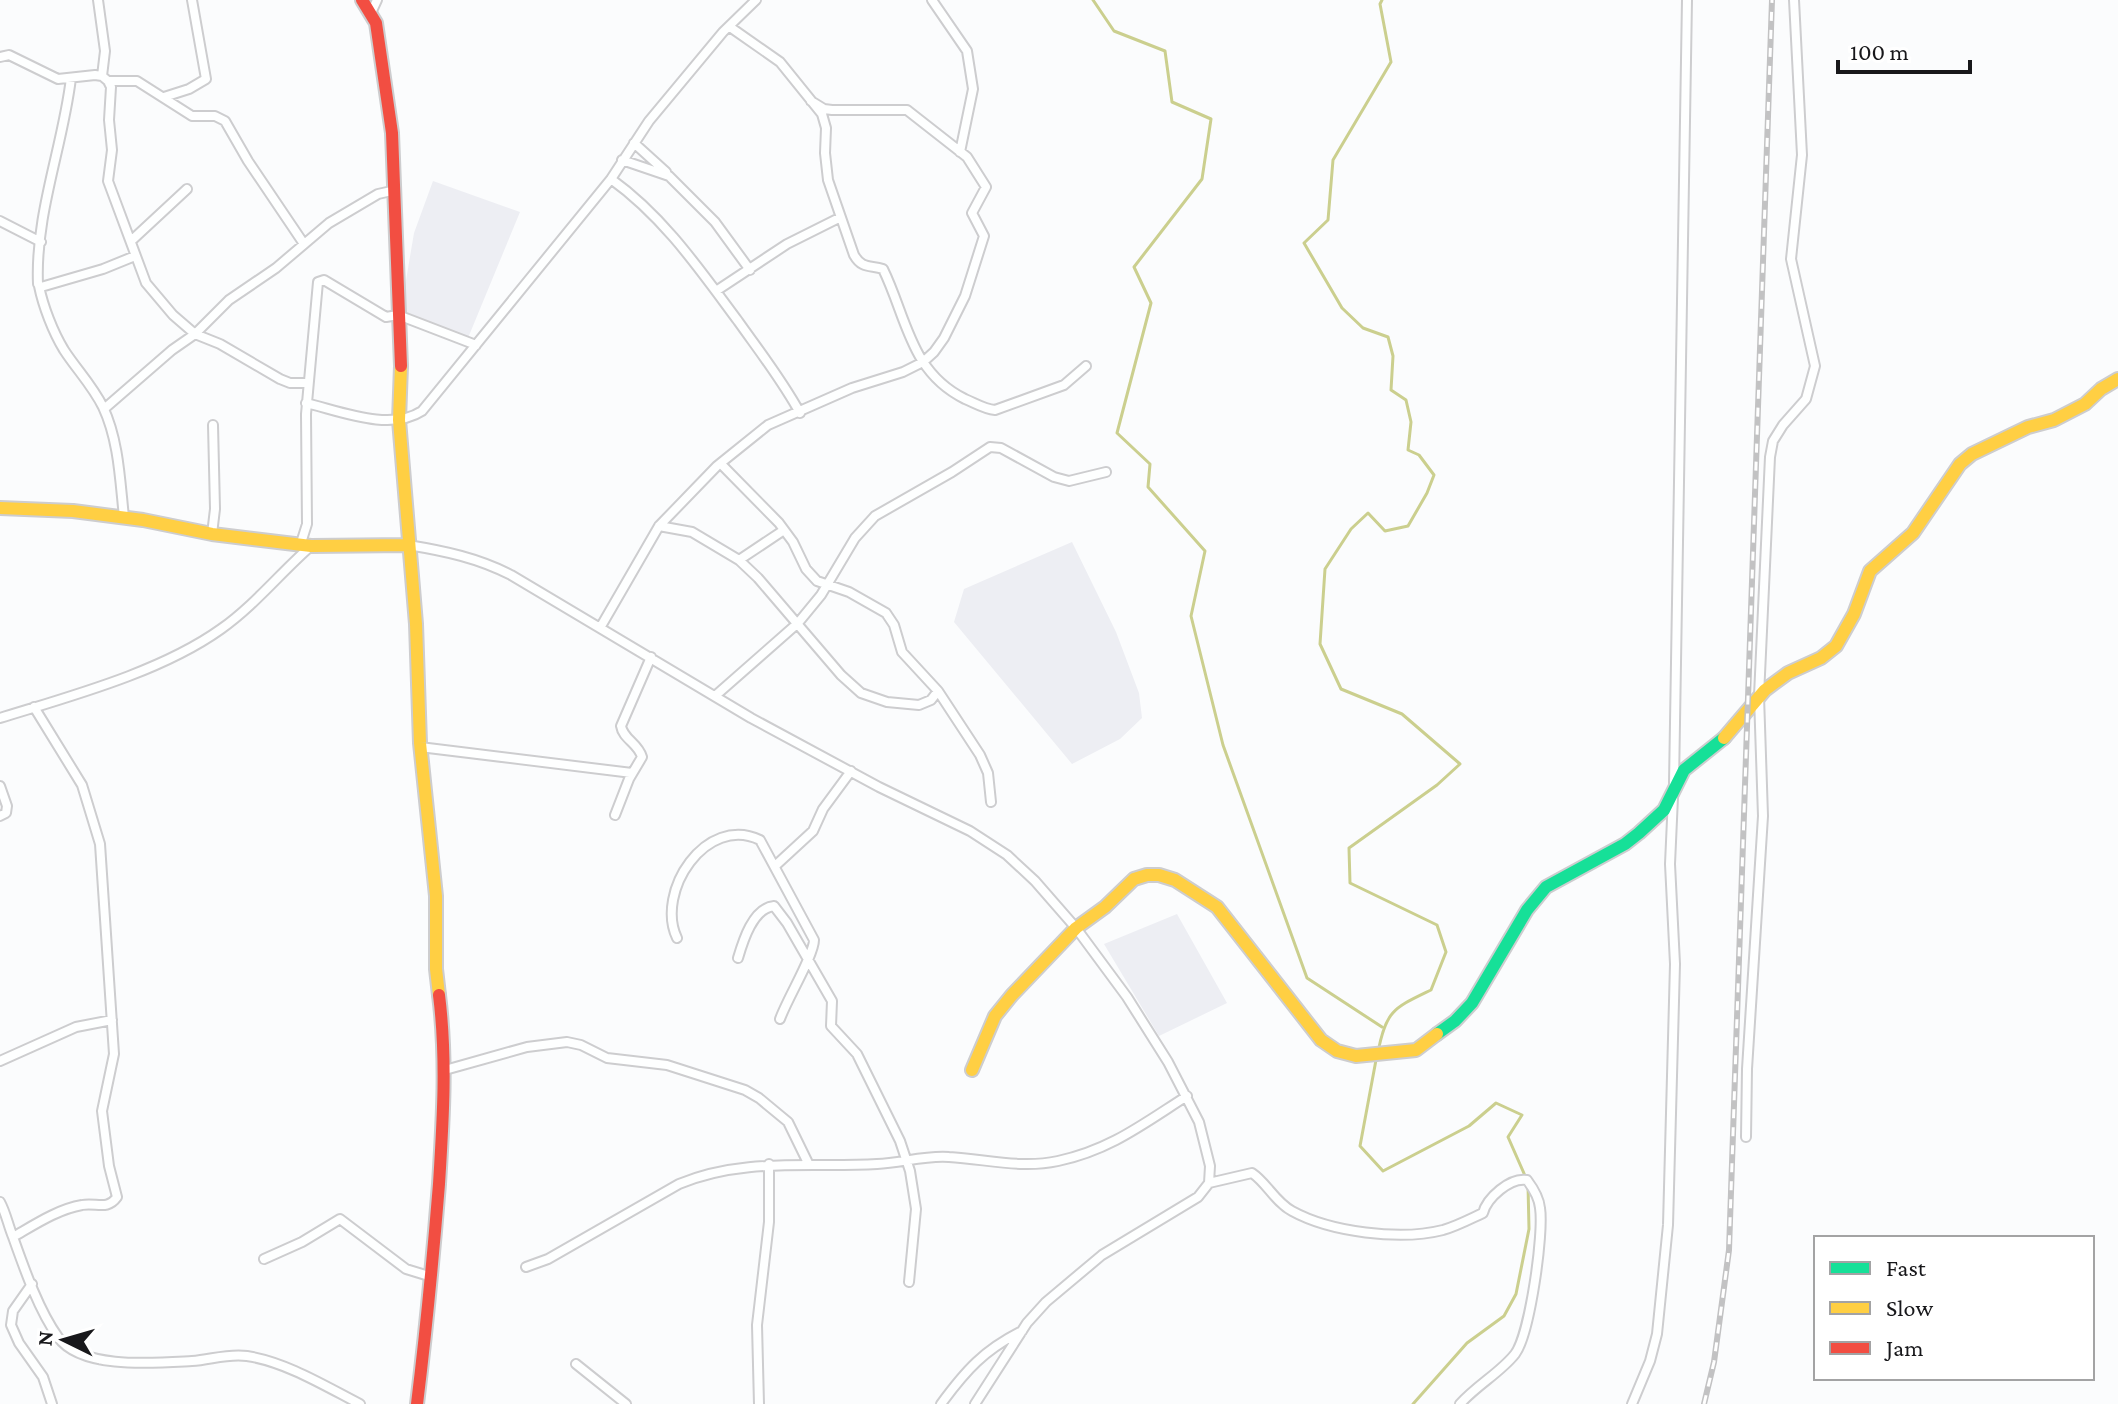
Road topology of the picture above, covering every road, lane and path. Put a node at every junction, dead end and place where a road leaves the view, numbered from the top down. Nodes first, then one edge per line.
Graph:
1 (98, 0) edge
2 (192, 0) edge
3 (362, 0) edge
4 (377, 0) edge
5 (756, 0) edge
6 (932, 0) edge
7 (1687, 0) edge
8 (1794, 0) edge
9 (371, 13) junction
10 (730, 27) junction
11 (0, 57) edge
12 (71, 78) junction
13 (105, 78) junction
14 (164, 97) junction
15 (811, 101) junction
16 (634, 143) junction
17 (960, 152) junction
18 (622, 160) junction
19 (669, 176) junction
20 (611, 179) junction
21 (187, 189) dead end
22 (396, 190) junction
23 (839, 218) junction
24 (0, 221) edge
25 (131, 241) junction
26 (41, 242) junction
27 (304, 244) junction
28 (135, 256) junction
29 (750, 270) junction
30 (39, 286) junction
31 (716, 291) junction
32 (398, 315) junction
33 (195, 334) junction
34 (476, 345) junction
35 (923, 362) junction
36 (1086, 366) dead end
37 (2118, 379) edge
38 (308, 383) junction
39 (306, 403) junction
40 (104, 409) junction
41 (800, 413) junction
42 (399, 420) junction
43 (213, 425) dead end
44 (721, 464) junction
45 (1106, 472) dead end
46 (0, 508) edge
47 (124, 517) junction
48 (659, 526) junction
49 (784, 530) junction
50 (212, 534) junction
51 (306, 544) junction
52 (408, 545) junction
53 (739, 560) junction
54 (826, 585) junction
55 (798, 623) junction
56 (600, 628) junction
57 (651, 657) junction
58 (938, 691) junction
59 (715, 696) junction
60 (1759, 696) junction
61 (34, 707) junction
62 (0, 718) edge
63 (420, 747) junction
64 (851, 771) junction
65 (632, 773) junction
66 (0, 786) edge
67 (1674, 790) junction
68 (991, 802) dead end
69 (615, 815) dead end
70 (0, 816) edge
71 (775, 866) junction
72 (1076, 928) junction
73 (677, 938) dead end
74 (738, 958) dead end
75 (807, 961) junction
76 (780, 1019) dead end
77 (112, 1020) junction
78 (0, 1061) edge
79 (445, 1070) junction
80 (972, 1070) dead end
81 (1187, 1096) junction
82 (1746, 1137) dead end
83 (907, 1162) junction
84 (769, 1164) junction
85 (809, 1165) junction
86 (1209, 1183) junction
87 (1, 1206) edge
88 (13, 1237) junction
89 (264, 1259) dead end
90 (526, 1267) dead end
91 (432, 1277) junction
92 (909, 1282) dead end
93 (32, 1284) junction
94 (1022, 1331) junction
95 (576, 1364) dead end
96 (52, 1404) edge
97 (360, 1404) edge
98 (417, 1404) edge
99 (626, 1404) edge
100 (759, 1404) edge
101 (941, 1404) edge
102 (975, 1404) edge
103 (1460, 1404) edge
104 (1632, 1404) edge

1 - 13 street
2 - 14 street
3 - 9 street
4 - 9 street
5 - 10 street
6 - 17 street
7 - 67 street
8 - 60 street
9 - 22 street
10 - 15 street
10 - 16 street
11 - 12 street
12 - 13 street
12 - 26 street
13 - 14 street
13 - 25 street
14 - 27 street
15 - 17 street
15 - 23 street
16 - 18 street
16 - 19 street
17 - 35 street
18 - 19 street
18 - 20 street
19 - 29 street
20 - 31 street
20 - 34 street
21 - 25 street
22 - 27 street
22 - 32 street
23 - 29 street
23 - 35 street
24 - 26 street
25 - 28 street
26 - 30 street
27 - 33 street
28 - 30 street
28 - 33 street
29 - 31 street
30 - 40 street
31 - 41 street
32 - 34 street
32 - 38 street
32 - 42 street
33 - 38 street
33 - 40 street
34 - 42 street
35 - 36 street
35 - 41 street
37 - 60 street
38 - 39 street
39 - 42 street
39 - 51 street
40 - 47 street
41 - 44 street
42 - 52 street
43 - 50 street
44 - 48 street
44 - 49 street
45 - 54 street
46 - 47 street
47 - 50 street
48 - 53 street
48 - 56 street
49 - 53 street
49 - 54 street
50 - 51 street
51 - 52 street
51 - 61 street
52 - 56 street
52 - 63 street
53 - 55 street
54 - 55 street
54 - 58 street
55 - 58 street
55 - 59 street
56 - 57 street
57 - 59 street
57 - 65 street
58 - 68 street
59 - 64 street
60 - 67 street
60 - 82 street
61 - 62 street
61 - 77 street
63 - 65 street
63 - 79 street
64 - 71 street
64 - 72 street
65 - 69 street
66 - 70 street
67 - 72 street
67 - 104 street
71 - 73 street
71 - 75 street
72 - 80 street
72 - 81 street
74 - 75 street
75 - 76 street
75 - 83 street
77 - 78 street
77 - 88 street
79 - 85 street
79 - 91 street
81 - 83 street
81 - 86 street
83 - 85 street
83 - 92 street
84 - 85 street
84 - 90 street
84 - 100 street
86 - 94 street
86 - 103 street
87 - 88 street
88 - 93 street
89 - 91 street
91 - 98 street
93 - 96 street
93 - 97 street
94 - 101 street
94 - 102 street
95 - 99 street

